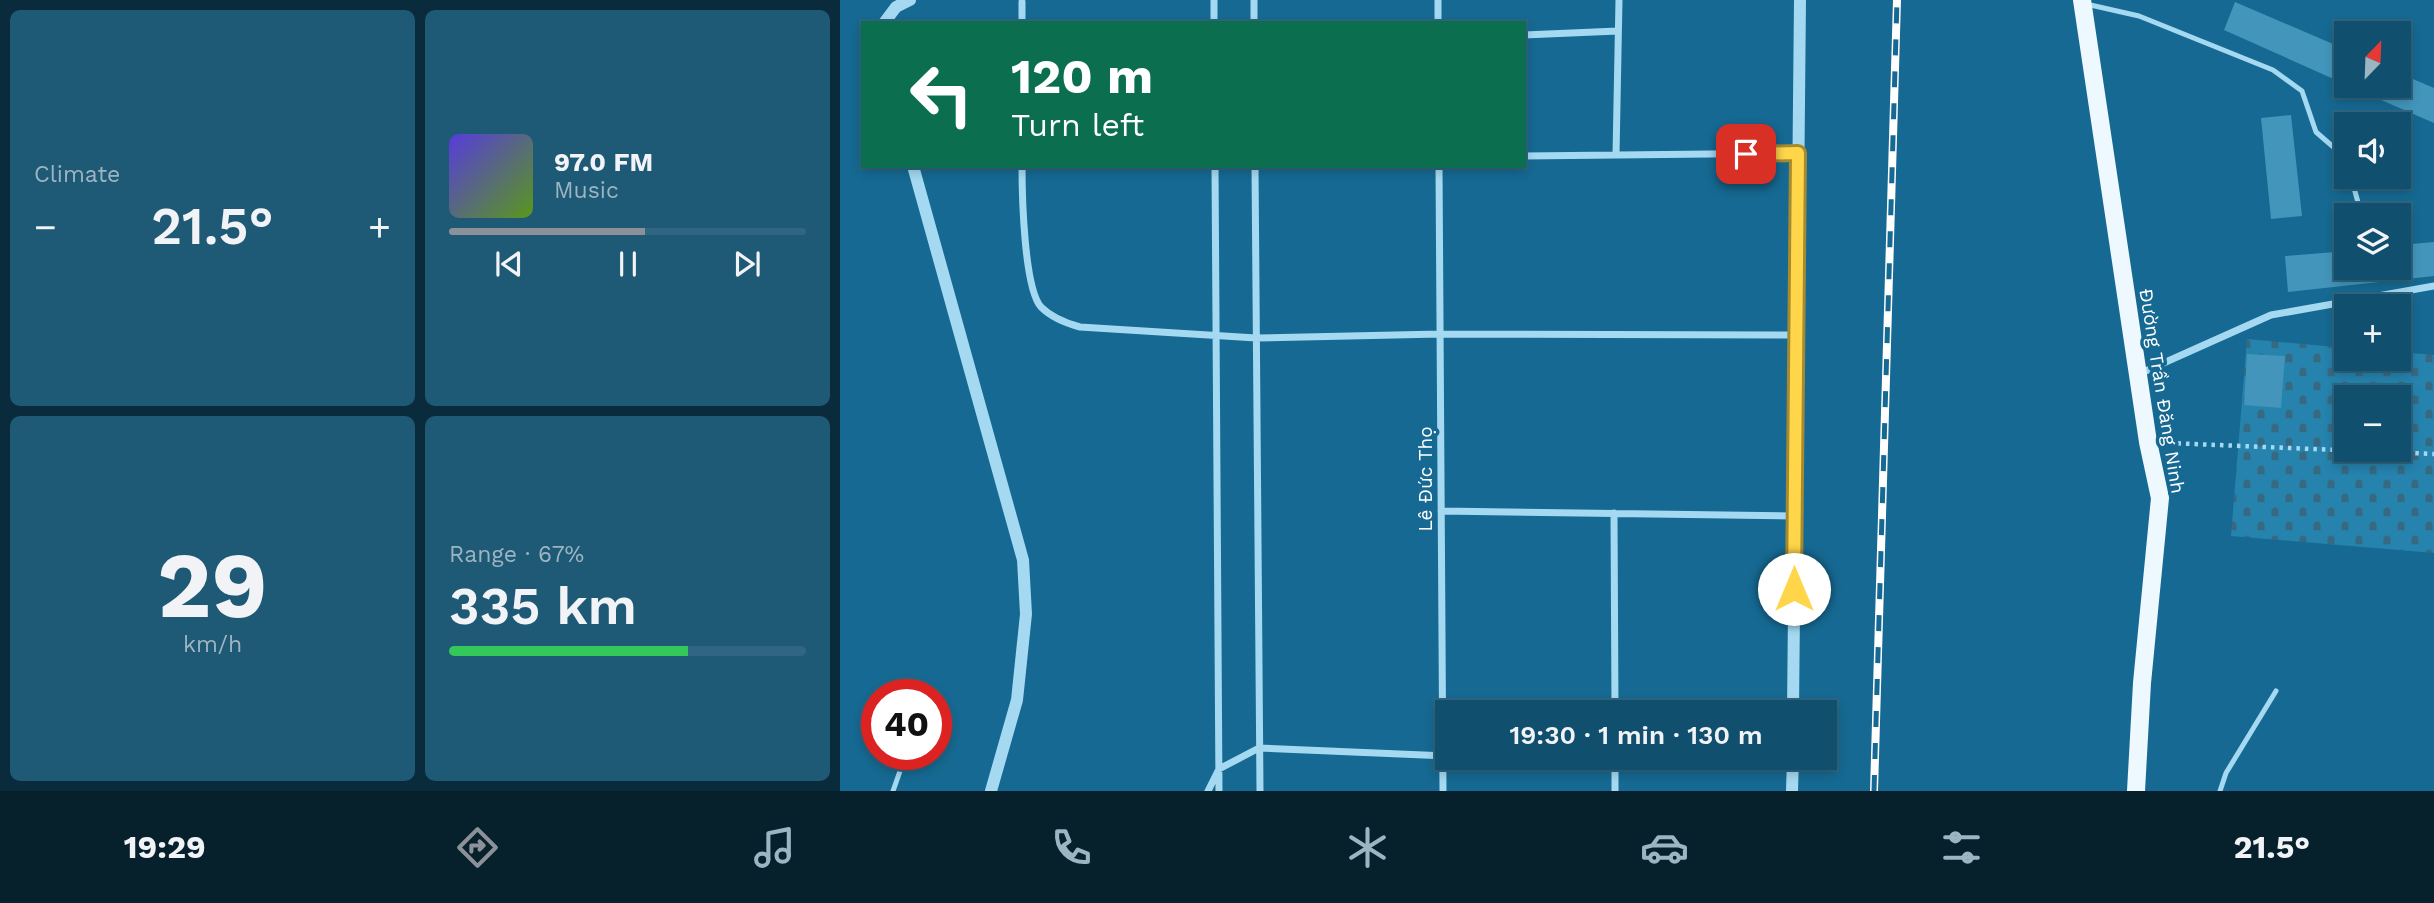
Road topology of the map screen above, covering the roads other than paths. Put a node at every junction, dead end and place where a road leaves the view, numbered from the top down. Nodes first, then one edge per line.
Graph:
1 (910, 0) edge
2 (1213, 0) edge
3 (1254, 0) edge
4 (1438, 0) edge
5 (1619, 0) edge
6 (1800, 0) edge
7 (2083, 1) edge
8 (1022, 2) dead end
9 (886, 21) edge
10 (1022, 21) edge
11 (1214, 21) edge
12 (1254, 21) edge
13 (1438, 21) edge
14 (1618, 31) junction
15 (1526, 35) edge
16 (2334, 147) edge
17 (1798, 153) junction
18 (1616, 155) junction
19 (1526, 156) edge
20 (914, 168) edge
21 (1022, 168) edge
22 (1215, 168) edge
23 (1255, 168) edge
24 (1439, 168) edge
25 (2434, 286) edge
26 (1440, 334) junction
27 (1797, 335) junction
28 (1216, 336) junction
29 (1256, 338) junction
30 (2138, 374) junction
31 (1441, 511) junction
32 (1615, 513) junction
33 (1795, 516) junction
34 (2276, 691) dead end
35 (1444, 700) edge
36 (1615, 700) edge
37 (1793, 700) edge
38 (1259, 748) junction
39 (1435, 756) edge
40 (1219, 769) junction
41 (900, 770) edge
42 (1444, 770) edge
43 (1615, 770) edge
44 (1793, 770) edge
45 (893, 791) edge
46 (990, 791) edge
47 (1208, 791) edge
48 (1219, 791) edge
49 (1260, 791) edge
50 (1443, 791) edge
51 (1615, 791) edge
52 (1793, 791) edge
53 (2136, 791) edge
54 (2220, 791) edge

1 - 9 street
2 - 11 street
3 - 12 street
4 - 13 street
5 - 14 street
6 - 17 street
7 - 16 lane
7 - 30 main road, Đường Trần Đăng Ninh
8 - 10 street
14 - 15 street
14 - 18 street
17 - 18 street
17 - 27 street
18 - 19 street
20 - 46 street
21 - 28 street
22 - 28 street
23 - 29 street
24 - 26 street, Lê Đức Thọ
25 - 30 street
26 - 27 street
26 - 29 street
26 - 31 street, Lê Đức Thọ
27 - 33 street
28 - 29 street
28 - 40 street
29 - 38 street
30 - 53 main road, Đường Trần Đăng Ninh
31 - 32 street
31 - 35 street, Lê Đức Thọ
32 - 33 street
32 - 36 street
33 - 37 street
34 - 54 lane
38 - 39 street
38 - 40 street
38 - 49 street
40 - 47 street
40 - 48 street
41 - 45 lane
42 - 50 street, Lê Đức Thọ
43 - 51 street
44 - 52 street

